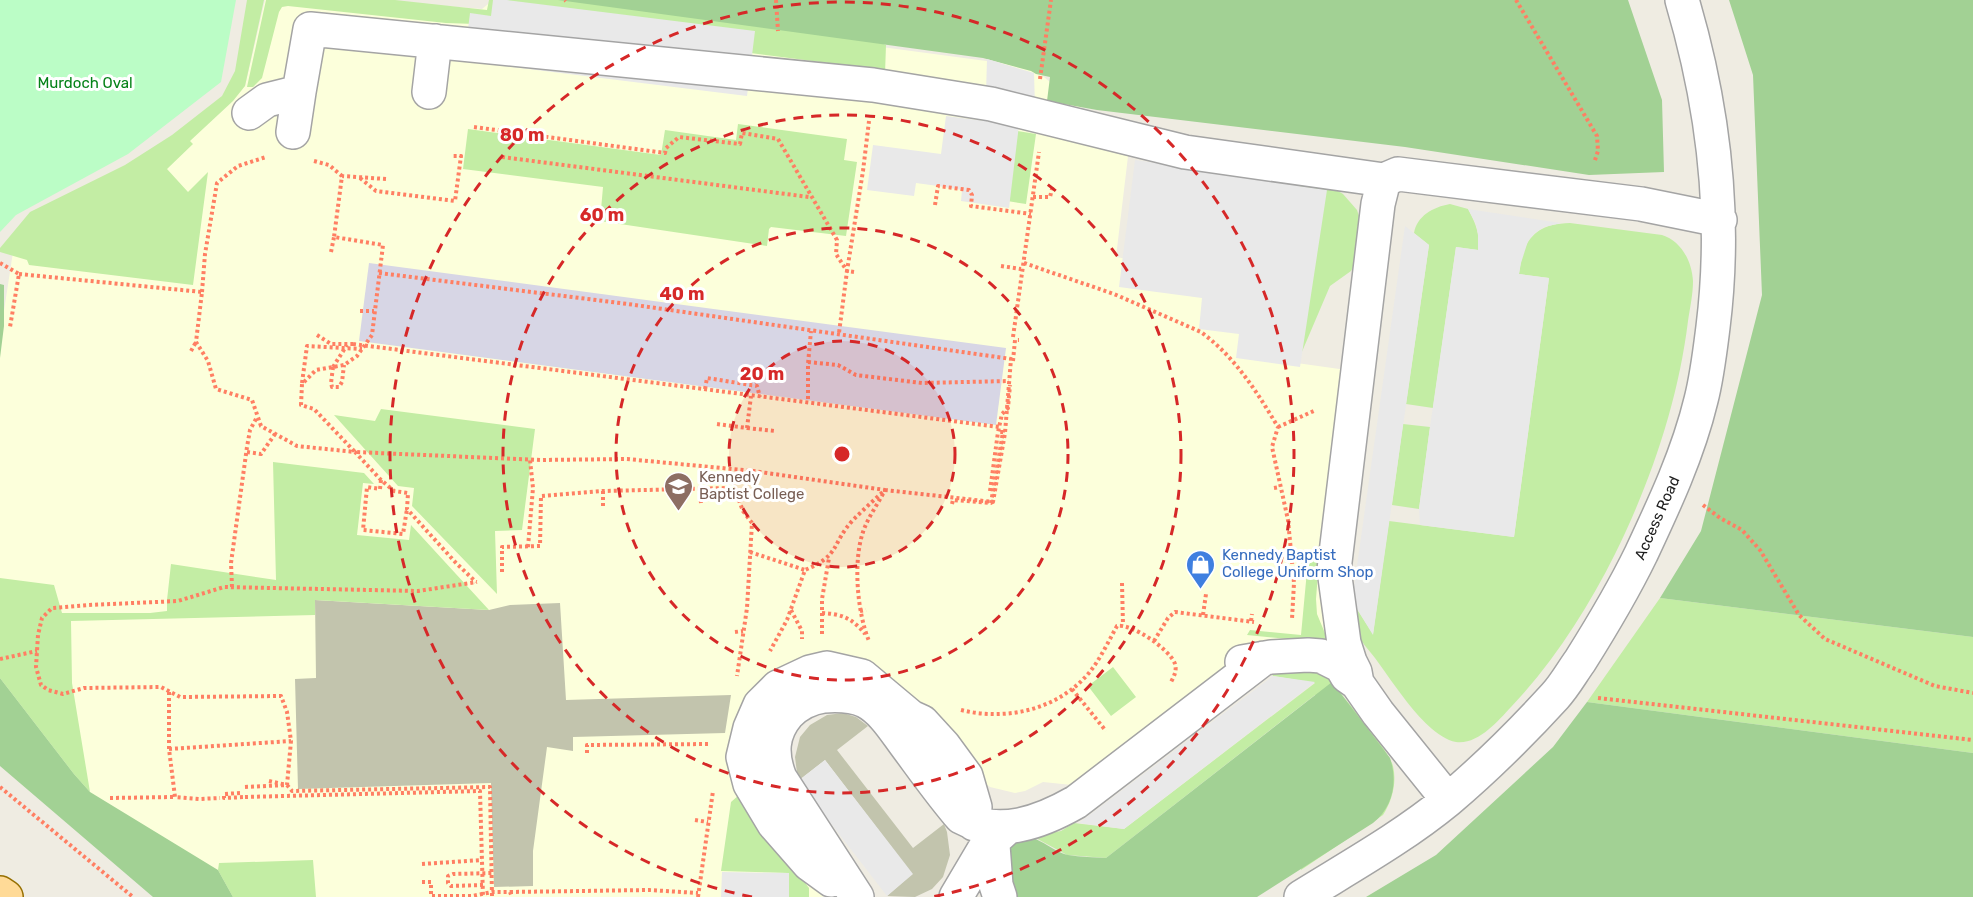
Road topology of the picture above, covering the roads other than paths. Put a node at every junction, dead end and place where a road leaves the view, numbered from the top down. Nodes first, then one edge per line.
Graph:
1 (1682, 0) edge
2 (435, 41) junction
3 (299, 92) junction
4 (429, 92) dead end
5 (249, 113) dead end
6 (301, 146) road end
7 (1384, 180) junction
8 (1720, 220) junction
9 (1357, 683) junction
10 (1448, 800) junction
11 (992, 829) junction
12 (0, 893) edge
13 (6, 897) edge
14 (856, 897) edge
15 (956, 897) edge
16 (1000, 897) edge
17 (1301, 897) edge

1 - 8 street, Access Road
2 - 3 street
2 - 4 street
2 - 7 street
3 - 5 street
3 - 6 street
7 - 8 street
7 - 9 street
8 - 10 street, Access Road
9 - 10 street
9 - 11 street
10 - 17 street, Access Road
11 - 14 street
11 - 15 street
11 - 16 street
12 - 13 main road

